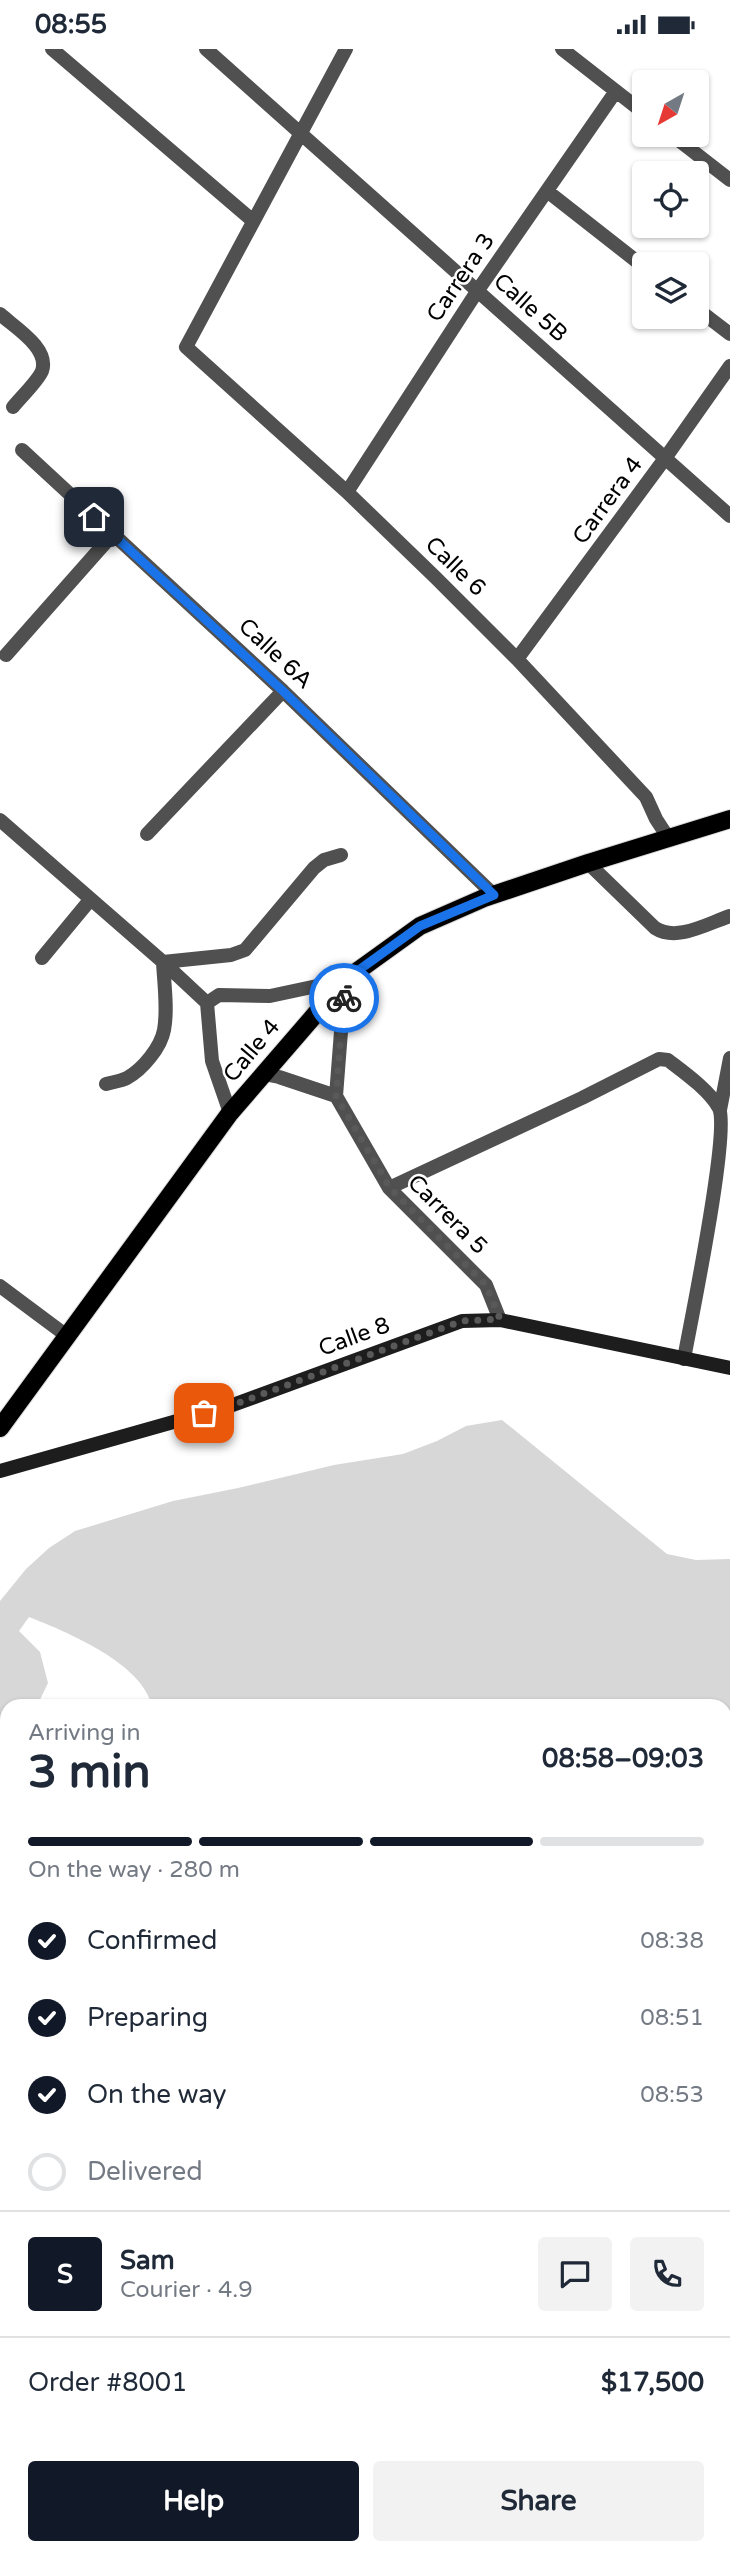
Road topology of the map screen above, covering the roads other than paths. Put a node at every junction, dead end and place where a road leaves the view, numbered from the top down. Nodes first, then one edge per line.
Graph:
1 (52, 49) edge
2 (206, 49) edge
3 (346, 49) edge
4 (562, 49) edge
5 (616, 91) junction
6 (632, 104) edge
7 (301, 132) junction
8 (687, 147) edge
9 (730, 180) edge
10 (547, 191) junction
11 (253, 222) junction
12 (632, 258) edge
13 (478, 290) junction
14 (0, 314) edge
15 (709, 318) edge
16 (730, 334) edge
17 (730, 366) edge
18 (13, 407) dead end
19 (22, 450) dead end
20 (666, 457) junction
21 (347, 492) junction
22 (730, 516) edge
23 (113, 534) junction
24 (6, 656) dead end
25 (517, 659) junction
26 (283, 691) junction
27 (730, 819) edge
28 (0, 820) edge
29 (147, 834) dead end
30 (669, 839) junction
31 (341, 855) dead end
32 (588, 863) junction
33 (494, 895) junction
34 (90, 900) junction
35 (730, 916) edge
36 (42, 958) dead end
37 (163, 962) junction
38 (345, 980) junction
39 (206, 1003) junction
40 (730, 1058) edge
41 (264, 1075) junction
42 (106, 1084) dead end
43 (336, 1096) junction
44 (720, 1109) junction
45 (230, 1113) junction
46 (724, 1185) edge
47 (390, 1188) junction
48 (0, 1286) edge
49 (500, 1319) junction
50 (67, 1336) junction
51 (684, 1359) junction
52 (730, 1368) edge
53 (0, 1428) edge
54 (0, 1471) edge

1 - 11 street
2 - 7 street, Calle 5B
3 - 7 street
4 - 5 street
5 - 6 street
5 - 10 street, Carrera 3
7 - 11 street
7 - 13 street, Calle 5B
8 - 9 street
10 - 12 street
10 - 13 street, Carrera 3
11 - 21 street, Calle 6
13 - 20 street, Calle 5B
13 - 21 street, Carrera 3
14 - 18 street
15 - 16 street
17 - 20 street, Carrera 4
19 - 23 street, Calle 6A
20 - 22 street, Calle 5B
20 - 25 street, Carrera 4
21 - 25 street, Calle 6
23 - 24 street
23 - 26 street, Calle 6A
25 - 30 street, Calle 6
26 - 29 street
26 - 33 street, Calle 6A
27 - 30 main road, Calle 4
28 - 34 street
30 - 32 main road, Calle 4
31 - 37 street
32 - 33 main road, Calle 4
32 - 35 street
33 - 38 main road, Calle 4
34 - 36 street
34 - 37 street
37 - 39 street
37 - 42 street
38 - 39 street
38 - 41 main road, Calle 4
38 - 43 street
39 - 45 street
40 - 44 street
41 - 43 street
41 - 45 main road, Calle 4
43 - 47 street, Carrera 5
44 - 46 street
44 - 47 street
45 - 50 main road, Calle 4
46 - 51 street
47 - 49 street, Carrera 5
48 - 50 street
49 - 51 main road, Calle 8
49 - 54 main road, Calle 8
50 - 53 main road, Calle 4
51 - 52 main road, Calle 8

